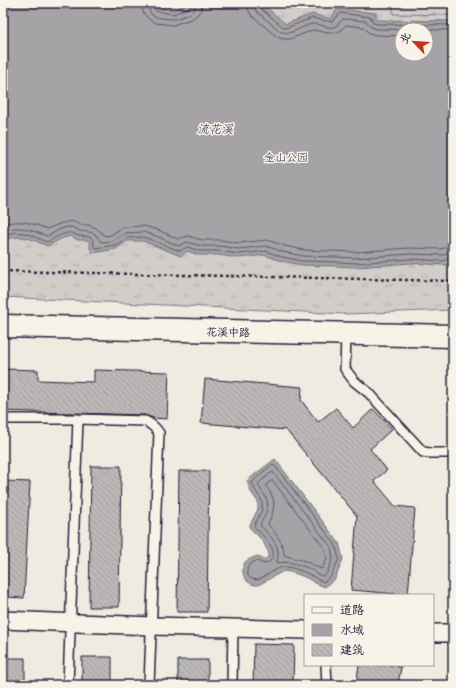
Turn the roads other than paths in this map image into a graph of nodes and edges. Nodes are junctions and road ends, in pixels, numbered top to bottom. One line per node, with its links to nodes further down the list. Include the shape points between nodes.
1 (3, 326): 2 (street, 花溪中路)
2 (346, 334): 3 (street, 花溪中路); 6 (lane, via 345,369 354,381 369,393 423,452)
3 (453, 336)
4 (3, 419): 5 (lane)
5 (78, 419): 8 (lane); 9 (lane, via 145,421 156,428 159,434)
6 (453, 453)
7 (3, 620): 8 (street)
8 (70, 623): 9 (street); 15 (lane)
9 (152, 626): 10 (street); 16 (lane)
10 (233, 628): 11 (street); 17 (lane)
11 (304, 630)
12 (434, 633): 13 (street)
13 (453, 633)
14 (326, 666): 18 (lane)
15 (68, 685)
16 (150, 685)
17 (232, 685)
18 (327, 685)

